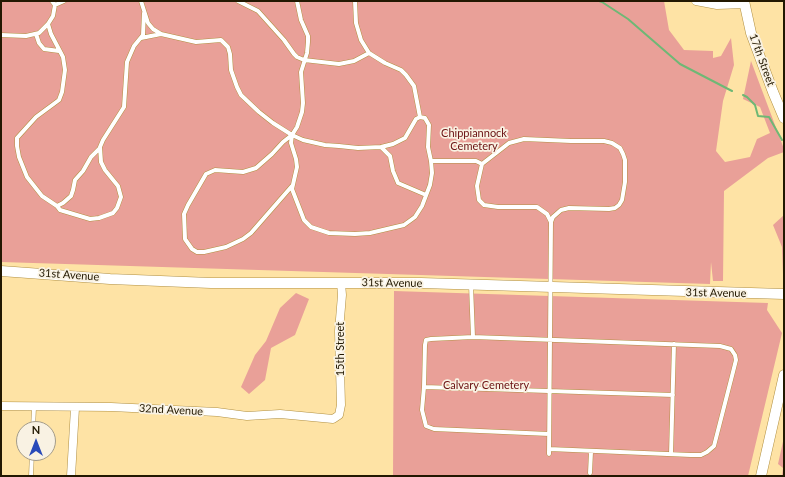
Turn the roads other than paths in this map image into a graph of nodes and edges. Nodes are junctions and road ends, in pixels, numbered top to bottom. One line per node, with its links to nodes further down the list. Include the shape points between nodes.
1 (64, 1): 7 (lane)
2 (141, 1): 9 (lane)
3 (238, 1): 17 (lane, via 258,11 294,54)
4 (296, 1): 17 (lane, via 308,36)
5 (355, 1): 16 (lane, via 358,34)
6 (696, 1): 8 (street, via 717,5)
7 (54, 3): 10 (lane, via 53,16)
8 (745, 3): 19 (street, 17th Street, via 751,33)
9 (144, 13): 12 (lane, via 148,23); 14 (lane)
10 (48, 24): 11 (lane); 15 (lane)
11 (36, 34): 13 (lane); 15 (lane, via 44,50)
12 (161, 34): 14 (lane); 20 (lane, via 196,42 221,40 226,44 230,54 231,70 241,95 259,112)
13 (1, 35)
14 (141, 38): 21 (lane, via 134,46 127,62 124,107)
15 (59, 51): 27 (lane, via 63,57 65,70 59,100 36,117 17,138 27,177 42,196)
16 (369, 53): 17 (lane, via 354,61 339,64); 18 (lane, via 406,75 414,86)
17 (304, 60): 20 (lane, via 301,72 302,112 298,127)
18 (420, 117): 22 (lane, via 404,138); 23 (lane, via 428,121 428,147)
19 (784, 118)
20 (292, 135): 22 (lane, via 325,145); 25 (lane, via 291,143 297,167); 25 (lane, via 256,168 243,172 215,170 206,174 184,214 185,239 192,249 204,252 226,247 243,239)
21 (100, 147): 27 (lane, via 75,180 71,196); 27 (lane, via 101,162 120,192 117,208 113,213 90,219 60,210)
22 (381, 147): 26 (lane, via 390,156 398,182)
23 (432, 162): 24 (lane); 26 (lane, via 432,180)
24 (482, 164): 28 (lane, via 477,190 484,205 537,207 547,214); 28 (lane, via 509,143 524,139 604,141 612,142 620,148 625,160 622,200 619,205 609,209 569,208 553,216)
25 (292, 186): 26 (lane, via 299,210 307,224 317,230 339,234 370,233 404,225 418,212)
26 (426, 195)
27 (57, 206)
28 (551, 222): 32 (lane)
29 (1, 271): 30 (street, 31st Avenue, via 110,279 254,284)
30 (341, 283): 31 (street, 31st Avenue); 44 (street, 15th Street)
31 (471, 285): 32 (street, 31st Avenue); 34 (lane)
32 (550, 287): 33 (street, 31st Avenue); 35 (lane)
33 (784, 294)
34 (473, 337): 35 (lane); 38 (lane, via 426,340)
35 (551, 340): 36 (lane); 39 (lane)
36 (674, 344): 40 (lane); 48 (lane, via 720,346 731,349 736,360 714,446 701,455)
37 (784, 375): 53 (street)
38 (424, 387): 39 (lane); 46 (lane, via 423,416 429,428)
39 (549, 391): 40 (lane); 46 (lane)
40 (673, 395): 48 (lane)
41 (1, 406): 42 (street, 32nd Avenue)
42 (34, 407): 43 (street, 32nd Avenue); 45 (lane)
43 (75, 408): 44 (street, 32nd Avenue, via 111,407 247,416 271,414 324,419 333,419); 52 (street)
44 (339, 415)
45 (33, 421)
46 (549, 434): 47 (lane, via 549,452)
47 (591, 452): 48 (lane); 50 (lane)
48 (671, 454)
49 (32, 461): 51 (lane)
50 (590, 474)
51 (31, 476)
52 (71, 476)
53 (761, 476)

